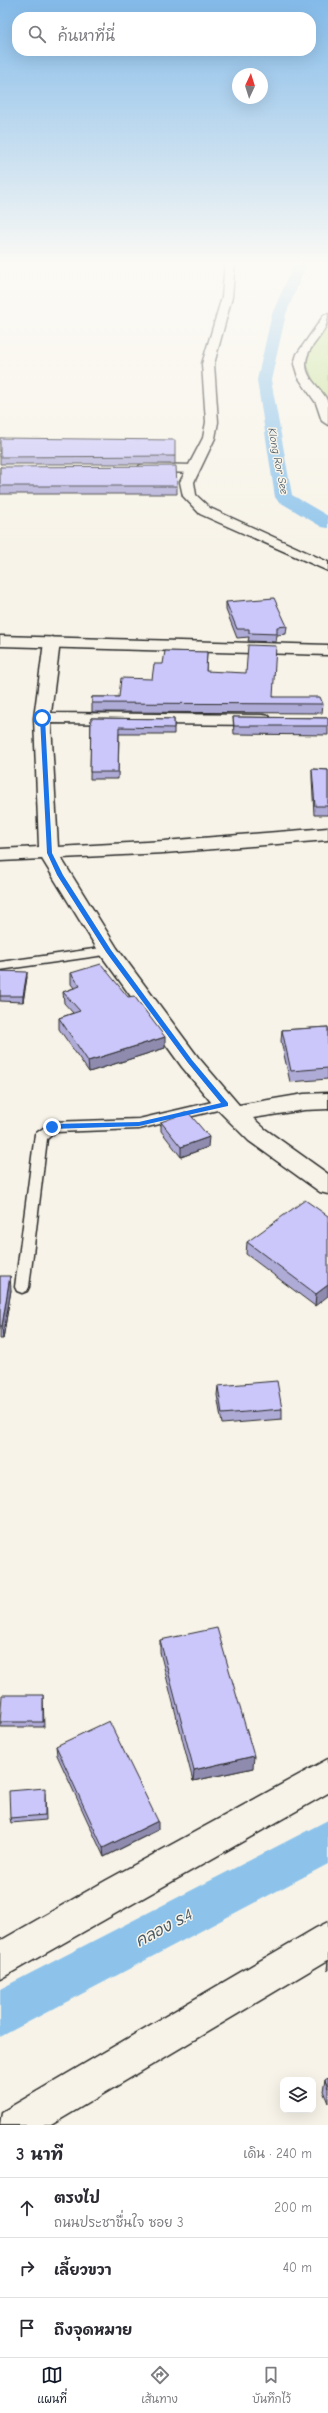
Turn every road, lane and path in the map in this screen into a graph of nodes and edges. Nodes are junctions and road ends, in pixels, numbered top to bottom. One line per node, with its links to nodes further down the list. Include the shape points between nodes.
1 (209, 360): 5 (street, via 212,422 209,438)
2 (301, 360): 3 (street, via 304,377 322,403)
3 (328, 421)
4 (128, 468): 5 (street)
5 (192, 469): 6 (street, via 187,482 188,492 196,504 206,511)
6 (328, 567)
7 (0, 641): 8 (street)
8 (52, 642): 9 (street); 10 (street)
9 (328, 650)
10 (42, 718): 11 (street); 13 (street)
11 (280, 720)
12 (328, 834): 13 (street)
13 (49, 853): 14 (street); 15 (street)
14 (0, 855)
15 (108, 951): 16 (lane); 18 (street, via 190,1062)
16 (0, 966)
17 (328, 1101): 18 (street)
18 (230, 1109): 19 (street, via 281,1154); 20 (lane, via 139,1124 52,1127 40,1137)
19 (328, 1186)
20 (22, 1287)
21 (328, 1775): 23 (street)
22 (328, 1940): 24 (street)
23 (0, 1961)
24 (15, 2125)

